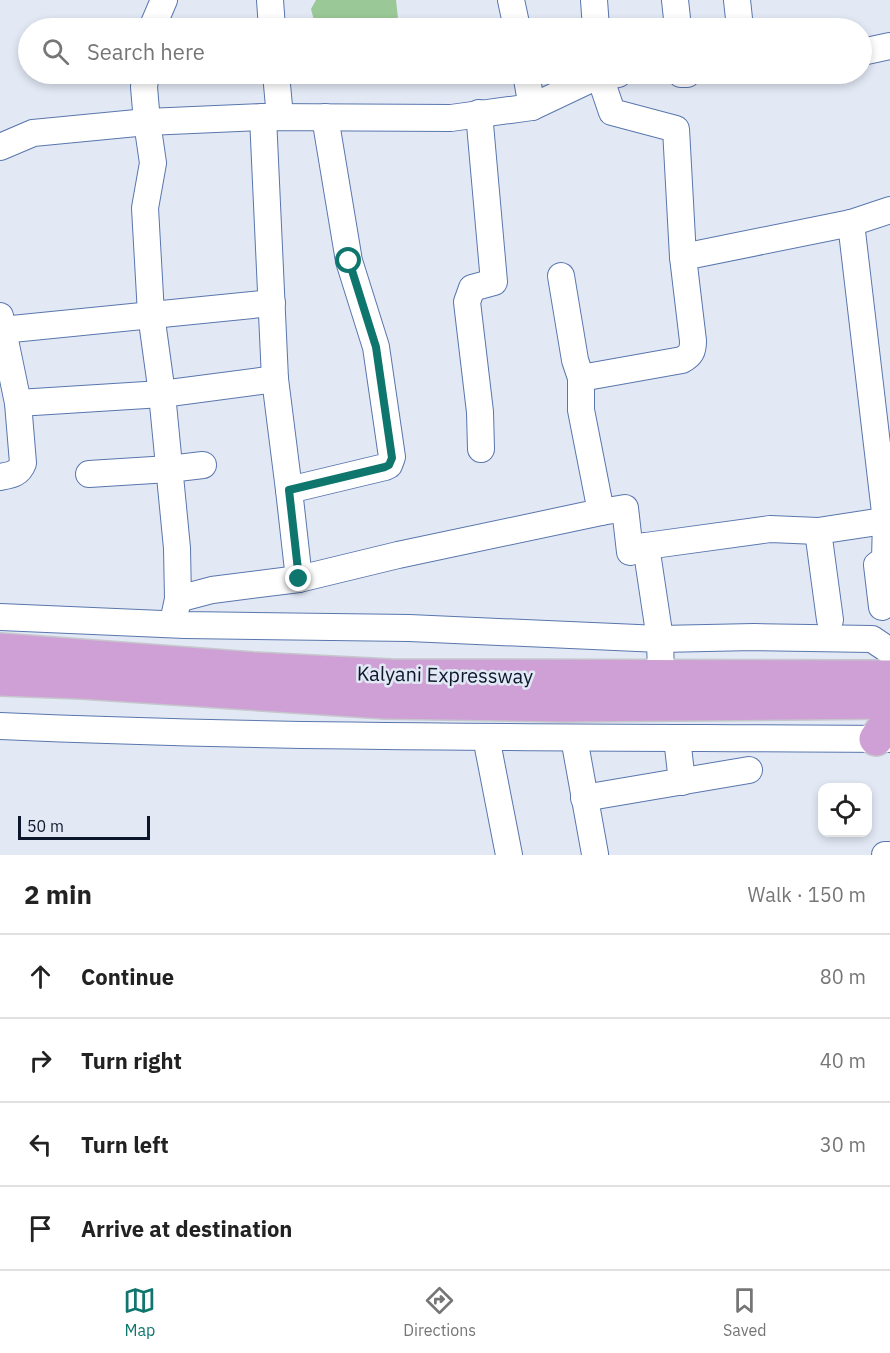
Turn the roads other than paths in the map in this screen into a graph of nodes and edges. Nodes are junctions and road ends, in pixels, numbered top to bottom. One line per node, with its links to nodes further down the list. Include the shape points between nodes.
1 (164, 0): 7 (street)
2 (270, 0): 8 (street)
3 (512, 0): 9 (street)
4 (594, 0): 10 (street)
5 (675, 0): 11 (street)
6 (737, 0): 12 (street)
7 (156, 18)
8 (271, 18)
9 (515, 18)
10 (595, 18)
11 (677, 18)
12 (739, 18)
13 (890, 46): 14 (street)
14 (872, 50)
15 (144, 84): 24 (street)
16 (275, 84): 22 (street)
17 (528, 84): 20 (street)
18 (581, 84): 20 (street)
19 (607, 84): 28 (street, via 612,112 676,129)
20 (532, 107): 21 (street)
21 (479, 113): 23 (street, via 451,118); 37 (street, via 494,282 472,288 467,302)
22 (272, 117): 23 (street); 24 (street); 30 (street)
23 (325, 117): 42 (street, via 349,261 376,347 392,458 385,467)
24 (147, 122): 25 (street, via 33,133); 31 (street, via 153,164 145,208)
25 (0, 147)
26 (890, 210): 27 (street)
27 (851, 223): 28 (street); 44 (street)
28 (683, 257): 33 (street, via 693,341 689,356)
29 (561, 276): 33 (street)
30 (272, 303): 31 (street); 34 (street)
31 (151, 314): 32 (street); 35 (street)
32 (1, 323): 36 (street)
33 (581, 378): 43 (street, via 581,410)
34 (275, 379): 35 (street); 42 (street)
35 (162, 394): 36 (street); 39 (street)
36 (18, 403): 41 (street, via 23,463 13,475)
37 (481, 449)
38 (203, 465): 39 (street)
39 (169, 469): 40 (street); 48 (street)
40 (89, 474)
41 (0, 477)
42 (289, 490): 47 (street)
43 (601, 513): 46 (street, via 625,508 630,552); 47 (street)
44 (888, 520): 45 (street); 49 (street, via 885,559 877,566)
45 (818, 531): 46 (street, via 770,529); 51 (street)
46 (646, 546): 53 (street)
47 (299, 579): 48 (street, via 213,590)
48 (178, 599): 52 (street)
49 (882, 607)
50 (0, 617): 52 (street)
51 (830, 620)
52 (174, 624): 53 (street, via 409,628)
53 (660, 639): 55 (street, via 872,639); 56 (street)
54 (0, 650): 56 (highway, Kalyani Expressway, via 391,676)
55 (890, 651)
56 (661, 677): 57 (highway, Kalyani Expressway)
57 (890, 677)
58 (0, 679): 59 (highway, Kalyani Expressway, via 407,703)
59 (890, 702)
60 (0, 726): 62 (street, via 128,732)
61 (885, 732): 64 (street)
62 (486, 737): 63 (street); 69 (street)
63 (574, 738): 64 (street); 67 (street)
64 (676, 738): 66 (street)
65 (748, 770): 66 (street)
66 (682, 782): 67 (street)
67 (584, 798): 68 (street)
68 (595, 854)
69 (509, 855)
70 (885, 855): 71 (street)
71 (890, 855)

